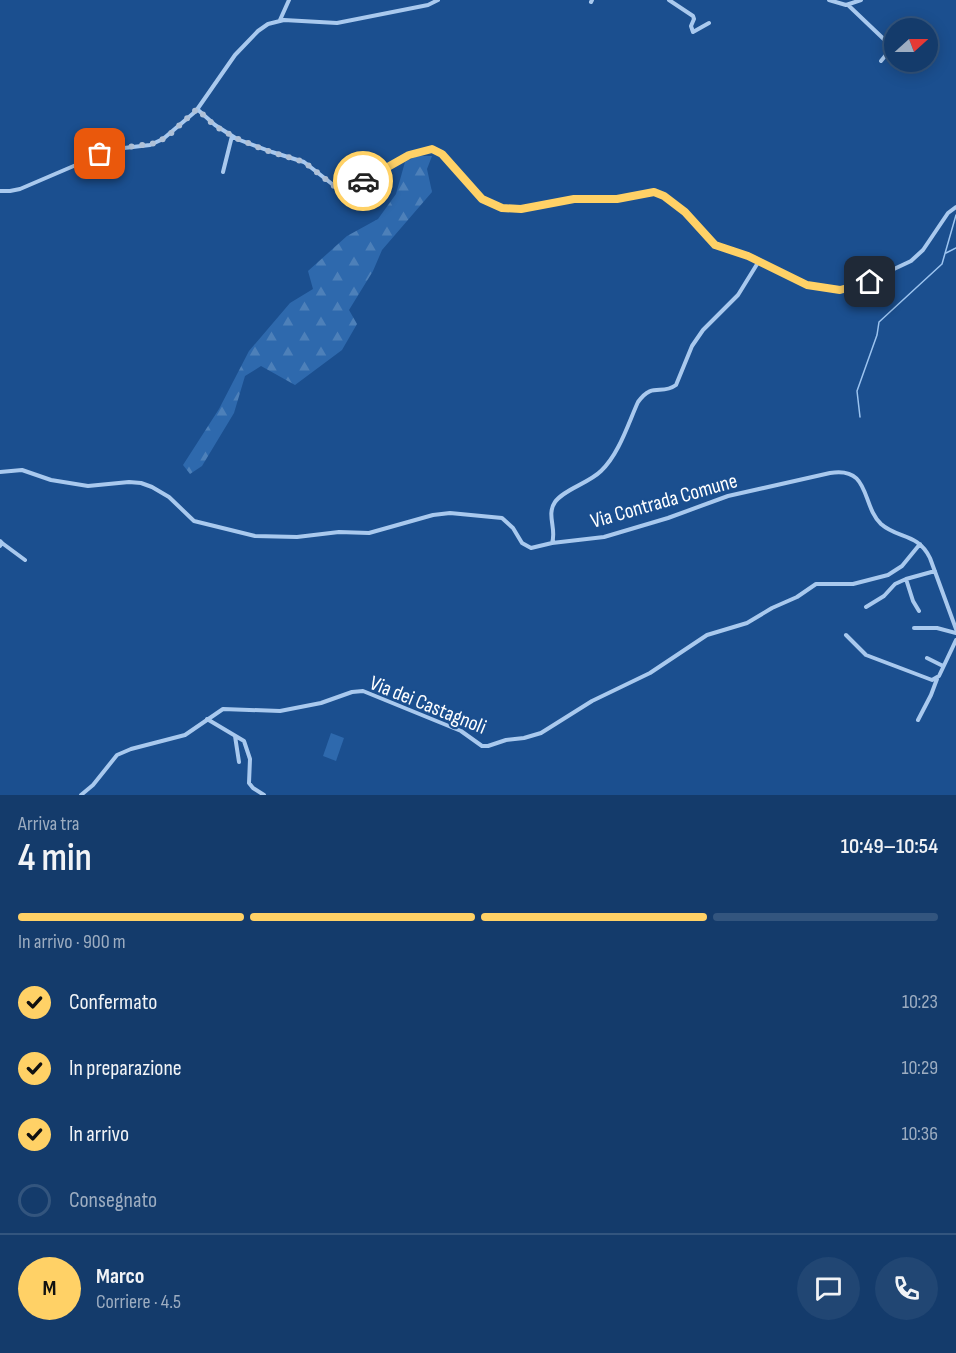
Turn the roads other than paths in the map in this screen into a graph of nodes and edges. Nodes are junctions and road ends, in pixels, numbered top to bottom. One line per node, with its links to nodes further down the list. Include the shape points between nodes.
1 (289, 0): 7 (street)
2 (438, 0): 7 (street, via 338,23)
3 (669, 0): 8 (street, via 693,16 693,32)
4 (829, 0): 6 (street)
5 (861, 0): 6 (street)
6 (848, 5): 9 (street, via 890,44)
7 (279, 21): 10 (street, via 262,27 237,52)
8 (710, 23)
9 (881, 61)
10 (197, 109): 11 (street); 13 (street, via 156,143 106,152 20,189)
11 (232, 136): 12 (street); 15 (street, via 304,162 341,191 409,155 432,149 442,154 482,199 502,208 521,209 574,199 617,199 654,192 685,212 715,245)
12 (223, 172)
13 (0, 191)
14 (956, 207): 15 (street, via 920,254 856,287 812,287)
15 (759, 261): 18 (street, via 738,295 692,346 678,383 645,394 606,465 555,502 551,512)
16 (0, 472): 18 (street, Via Contrada Comune, via 22,470 86,486 141,483 169,497 194,521 255,536 372,533 447,513 503,519 529,548)
17 (1, 543): 20 (street)
18 (552, 543): 19 (street, Via Contrada Comune, via 604,537 728,496 842,472 861,483 881,524)
19 (920, 544): 21 (street); 32 (street, Via dei Castagnoli, via 890,574 856,584 816,584 747,623 710,634 643,677 526,738 483,746 461,731 361,691 280,711 224,708)
20 (25, 560)
21 (934, 571): 22 (street); 26 (street)
22 (906, 579): 23 (street); 24 (street)
23 (866, 607)
24 (919, 611)
25 (914, 628): 26 (street)
26 (956, 631)
27 (846, 634): 31 (street, via 866,655)
28 (956, 640): 30 (street)
29 (927, 658): 30 (street)
30 (943, 666): 31 (street)
31 (937, 679): 33 (street)
32 (207, 719): 34 (street); 36 (street, Via dei Castagnoli, via 184,736 117,755)
33 (918, 720)
34 (235, 735): 35 (street); 37 (street, via 244,741 250,756 249,783)
35 (239, 762)
36 (81, 795)
37 (264, 795)

